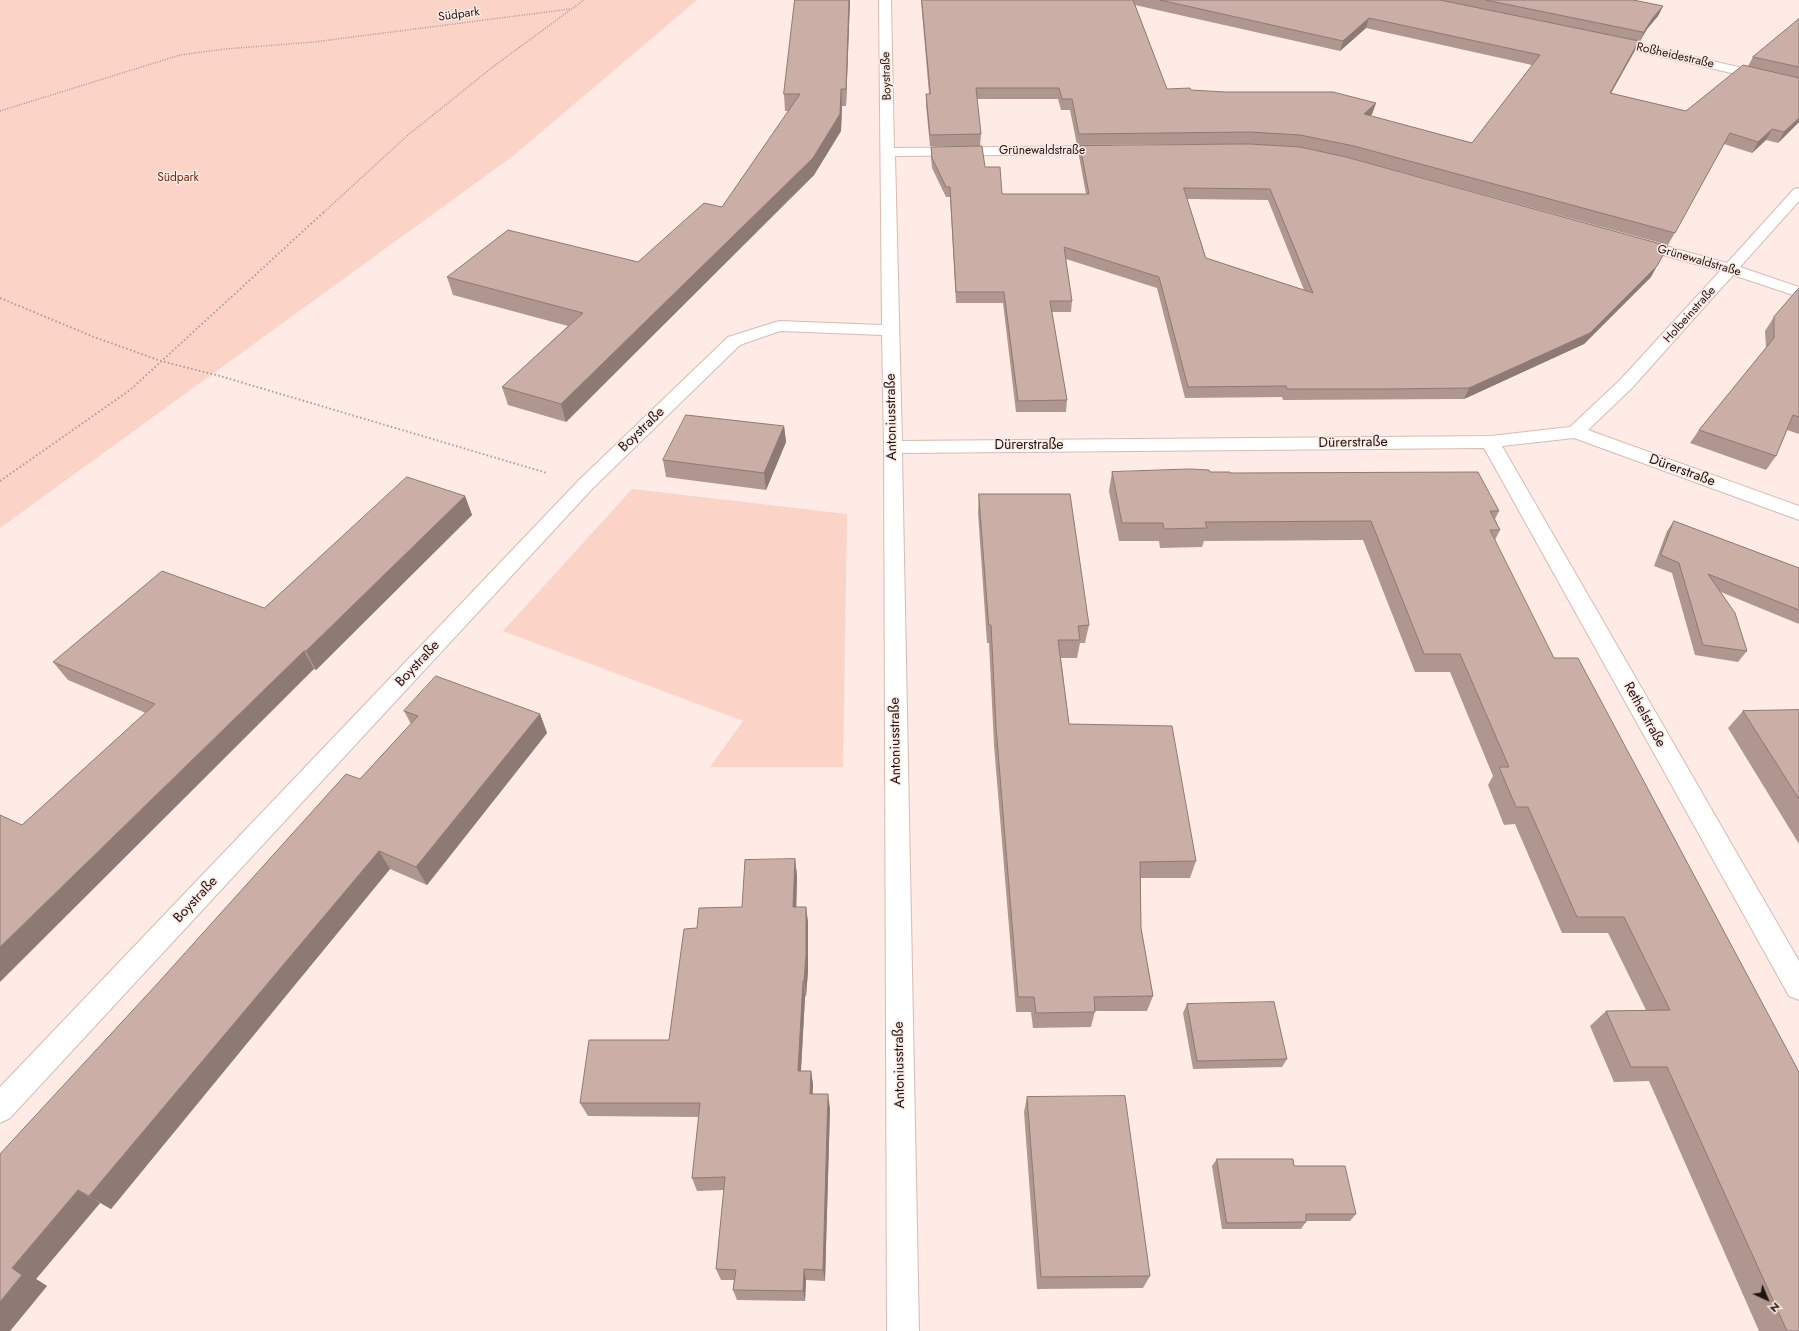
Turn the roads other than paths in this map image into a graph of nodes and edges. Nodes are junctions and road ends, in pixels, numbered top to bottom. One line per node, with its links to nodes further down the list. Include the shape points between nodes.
1 (884, 0): 5 (street, Boystraße)
2 (1593, 38): 3 (street, Roßheidestraße)
3 (1799, 85)
4 (1125, 150): 5 (street, Grünewaldstraße)
5 (889, 152): 10 (street, Antoniusstraße)
6 (1799, 192): 8 (street, Holbeinstraße)
7 (1625, 240): 8 (street, Grünewaldstraße)
8 (1731, 269): 9 (street, Grünewaldstraße); 11 (street, Holbeinstraße, via 1626,384)
9 (1799, 292)
10 (889, 330): 13 (street, Antoniusstraße); 16 (street, Boystraße, via 779,326 734,341 586,484)
11 (1575, 432): 12 (street, Dürerstraße); 14 (street, Dürerstraße)
12 (1490, 442): 13 (street, Dürerstraße); 15 (street, Rethelstraße)
13 (893, 448): 17 (street, Antoniusstraße)
14 (1799, 513)
15 (1799, 987)
16 (0, 1108)
17 (903, 1331)

